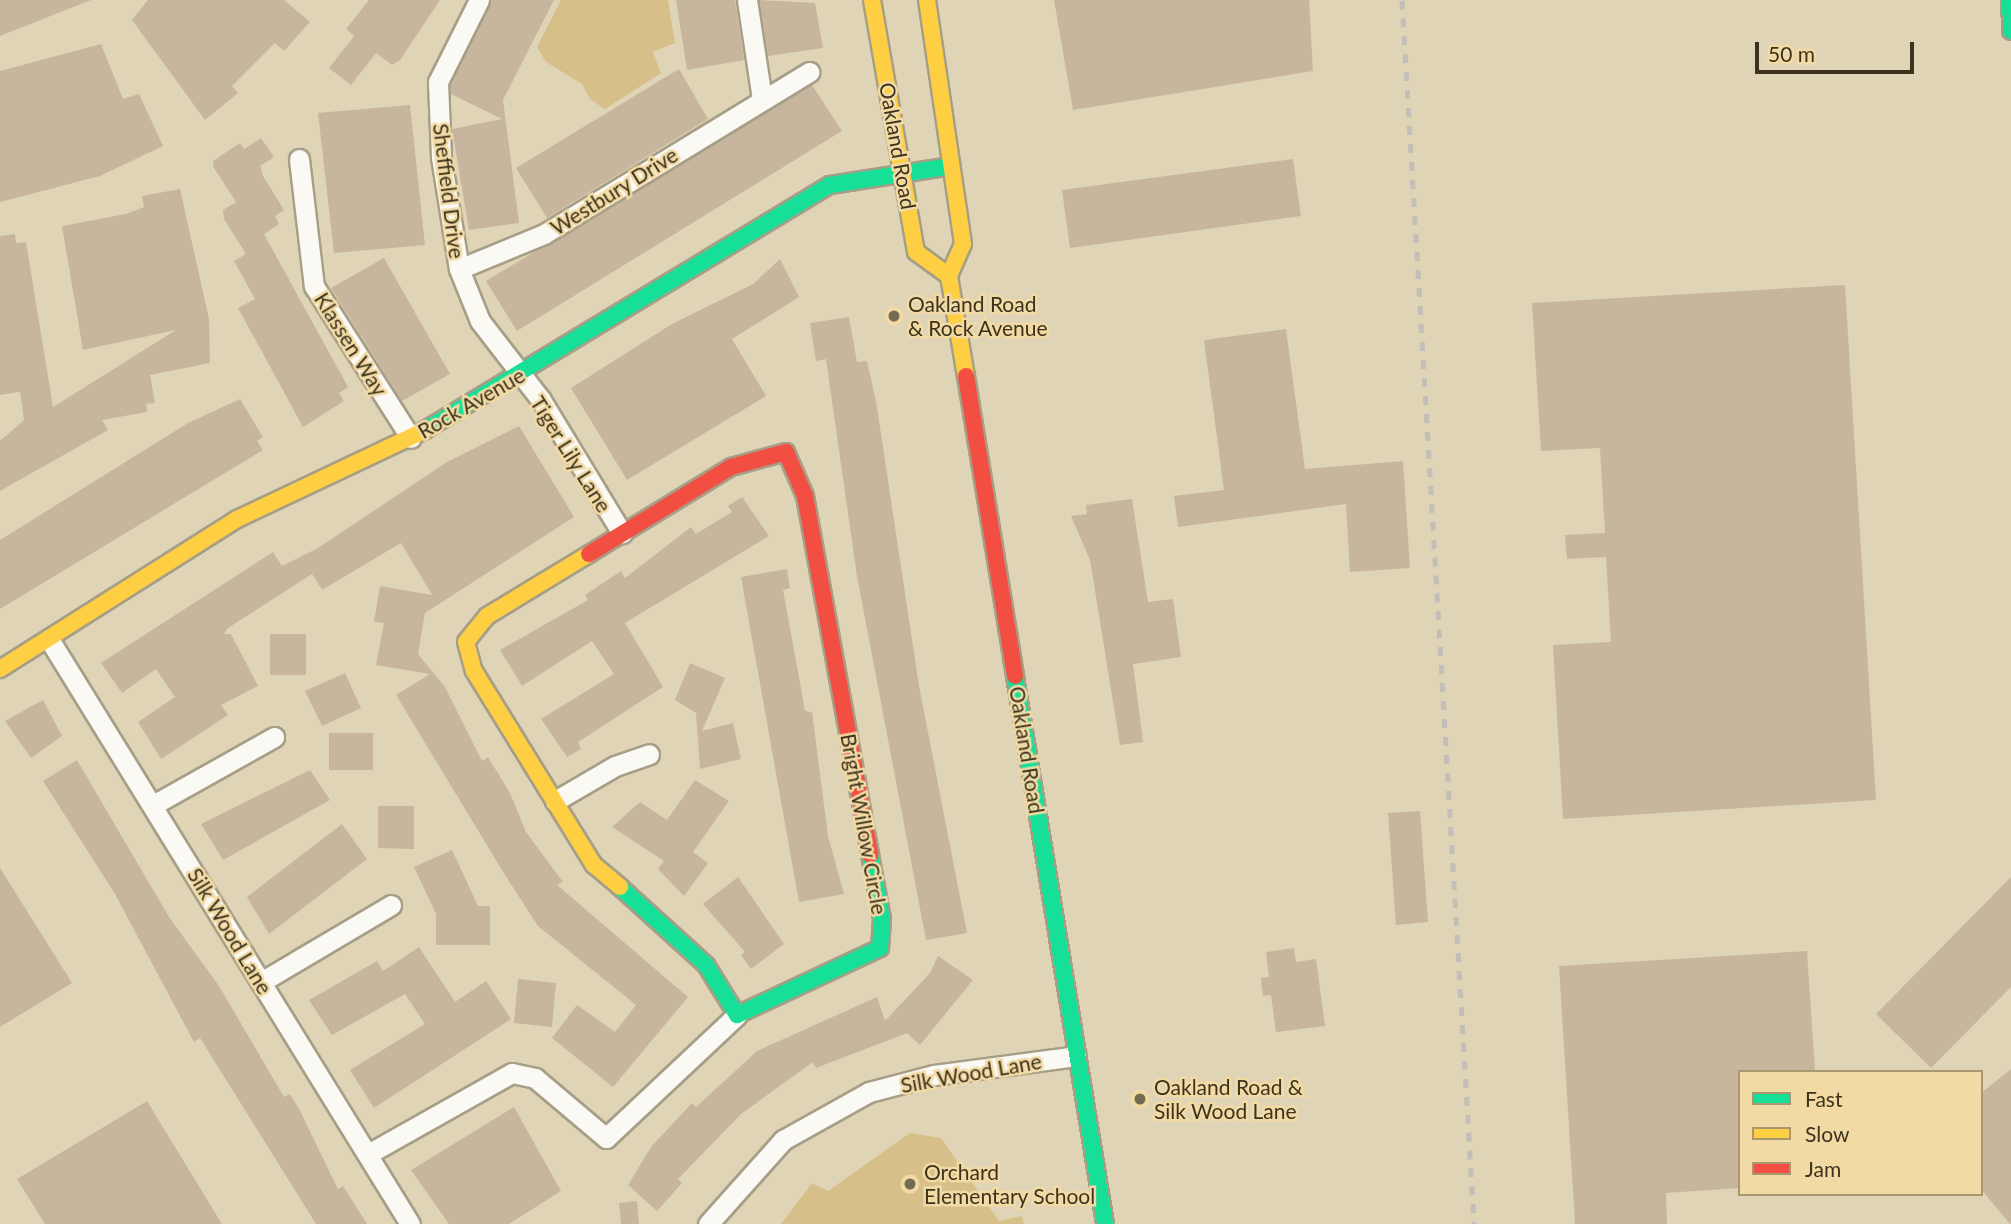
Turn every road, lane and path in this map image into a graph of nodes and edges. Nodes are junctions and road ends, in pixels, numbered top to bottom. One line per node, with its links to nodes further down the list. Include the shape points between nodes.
1 (479, 0): 12 (street, Sheffield Drive, via 438,82 441,158)
2 (747, 0): 8 (street)
3 (872, 0): 11 (street, Oakland Road)
4 (927, 0): 10 (street)
5 (2010, 0): 6 (street)
6 (2011, 31)
7 (809, 72): 8 (street, Westbury Drive)
8 (762, 99): 12 (street, Westbury Drive, via 544,234)
9 (299, 159): 15 (street, Klassen Way, via 314,286)
10 (952, 166): 11 (street, Rock Avenue); 13 (street, via 963,244)
11 (904, 174): 13 (street, Oakland Road, via 916,252); 14 (street, Rock Avenue, via 830,186)
12 (459, 269): 14 (street, Sheffield Drive, via 480,321)
13 (949, 276): 26 (street, Oakland Road)
14 (518, 376): 15 (street, Rock Avenue); 16 (street, Tiger Lily Lane, via 541,400)
15 (411, 439): 17 (street, Rock Avenue, via 237,519)
16 (622, 533): 21 (street, Bright Willow Circle, via 487,616 466,642 474,671); 25 (street, Bright Willow Circle, via 731,467 786,452 805,496 882,919 880,948)
17 (49, 639): 18 (street, Rock Avenue); 22 (street, Silk Wood Lane)
18 (0, 668)
19 (274, 737): 22 (street)
20 (649, 754): 21 (street)
21 (555, 801): 25 (street, Bright Willow Circle, via 594,865 675,931 706,965)
22 (153, 805): 24 (street, Silk Wood Lane)
23 (391, 905): 24 (street)
24 (261, 982): 27 (street, Silk Wood Lane)
25 (737, 1016): 27 (street, via 606,1138 535,1078 512,1073)
26 (1076, 1056): 29 (street, Silk Wood Lane, via 934,1075 869,1092 783,1140); 30 (street, Oakland Road)
27 (368, 1154): 28 (street, Silk Wood Lane)
28 (410, 1224)
29 (708, 1224)
30 (1105, 1224)

